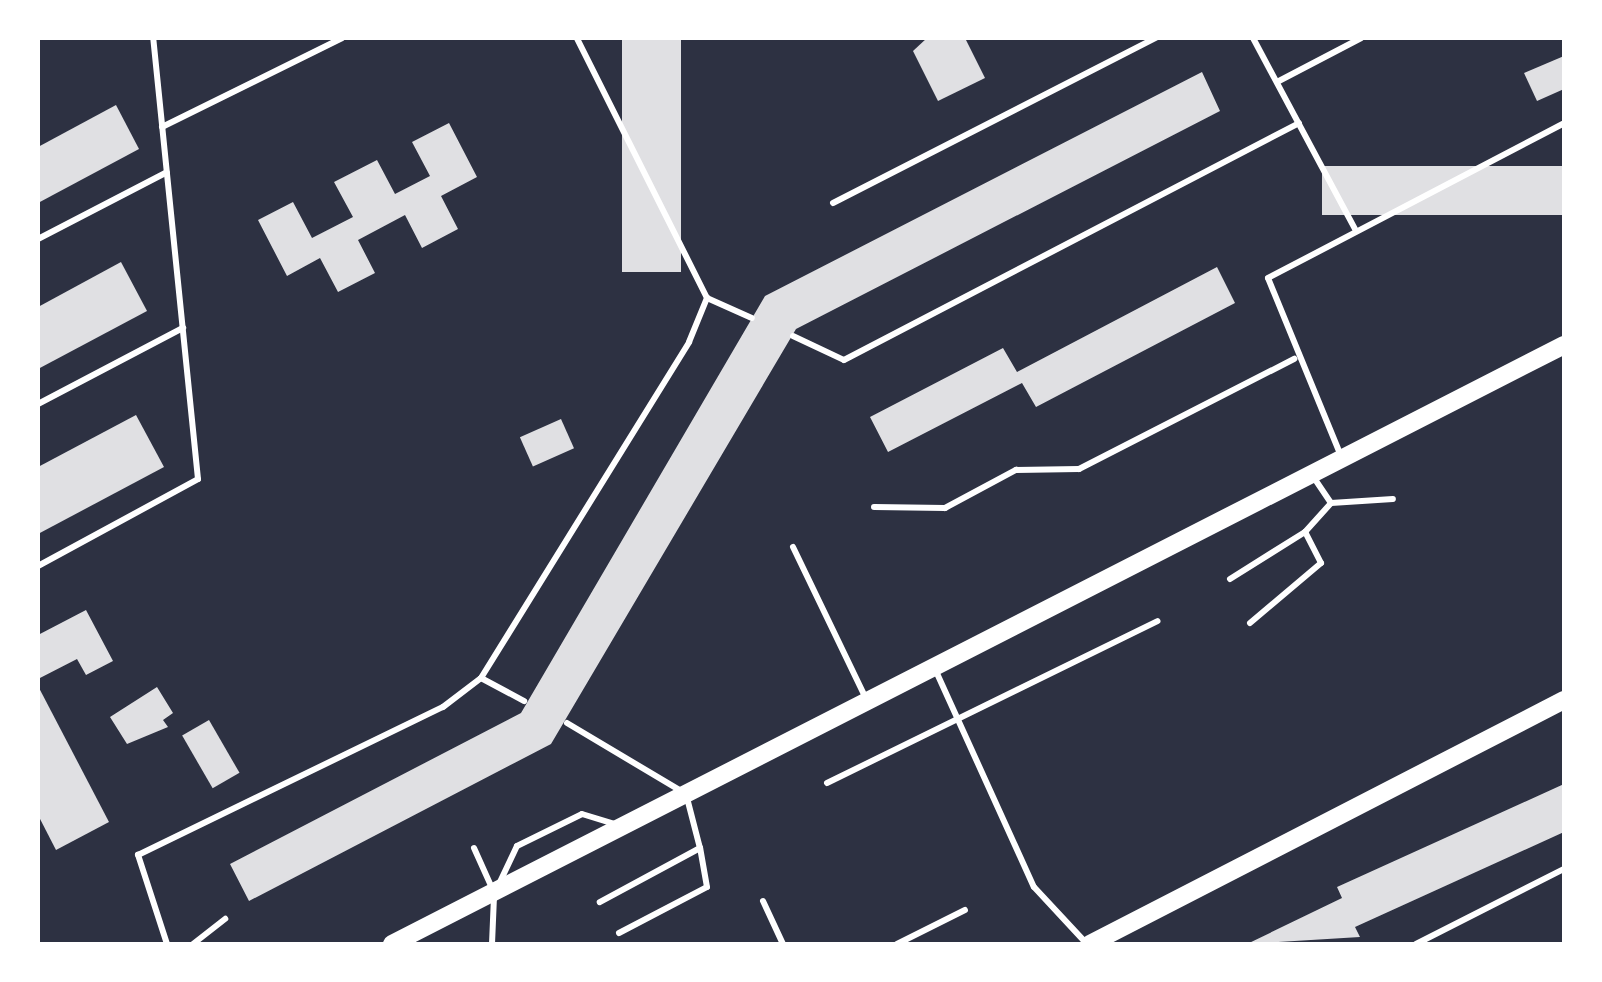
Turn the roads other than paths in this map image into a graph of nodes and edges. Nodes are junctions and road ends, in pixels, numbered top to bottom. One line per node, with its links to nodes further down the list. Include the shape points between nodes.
1 (153, 38): 10 (lane)
2 (342, 38): 10 (lane)
3 (576, 38): 15 (lane)
4 (1156, 38): 12 (lane)
5 (1254, 38): 7 (lane)
6 (1361, 38): 7 (lane)
7 (1277, 82): 8 (lane)
8 (1299, 123): 13 (lane); 18 (lane, via 844,360)
9 (1564, 123): 13 (lane)
10 (162, 127): 11 (lane)
11 (167, 172): 14 (lane); 17 (lane)
12 (833, 203)
13 (1355, 229): 20 (lane, via 1268,278)
14 (38, 239)
15 (707, 298): 16 (lane); 34 (lane)
16 (752, 318)
17 (183, 328): 21 (lane); 29 (lane, via 198,478)
18 (792, 336)
19 (1564, 345): 22 (main road)
20 (1294, 359): 22 (lane); 26 (lane, via 1079,470 1016,470 945,508)
21 (38, 404)
22 (1341, 457): 23 (main road)
23 (1312, 474): 25 (lane); 33 (main road)
24 (1393, 499): 25 (lane)
25 (1331, 503): 27 (lane)
26 (874, 507)
27 (1305, 532): 30 (lane); 32 (lane, via 1321,564)
28 (793, 547): 37 (lane)
29 (38, 566)
30 (1230, 579)
31 (1157, 621): 38 (lane)
32 (1250, 623)
33 (935, 668): 37 (main road); 38 (lane)
34 (481, 678): 36 (lane); 52 (lane, via 443,708 138,855)
35 (1564, 700): 58 (main road)
36 (524, 701)
37 (868, 705): 41 (main road)
38 (953, 714): 40 (lane); 58 (lane, via 1034,887)
39 (567, 724): 41 (lane)
40 (827, 783)
41 (686, 794): 42 (main road); 44 (lane)
42 (620, 825): 46 (main road); 46 (lane, via 582,814 517,846)
43 (474, 848): 46 (lane)
44 (700, 848): 48 (lane); 51 (lane, via 707,887)
45 (1564, 869): 59 (lane)
46 (494, 894): 54 (main road); 55 (lane)
47 (763, 900): 56 (lane)
48 (600, 902)
49 (965, 910): 57 (lane)
50 (225, 919): 53 (lane)
51 (620, 934)
52 (167, 944)
53 (193, 944)
54 (392, 944)
55 (492, 944)
56 (784, 944)
57 (897, 944)
58 (1089, 944)
59 (1416, 944)

